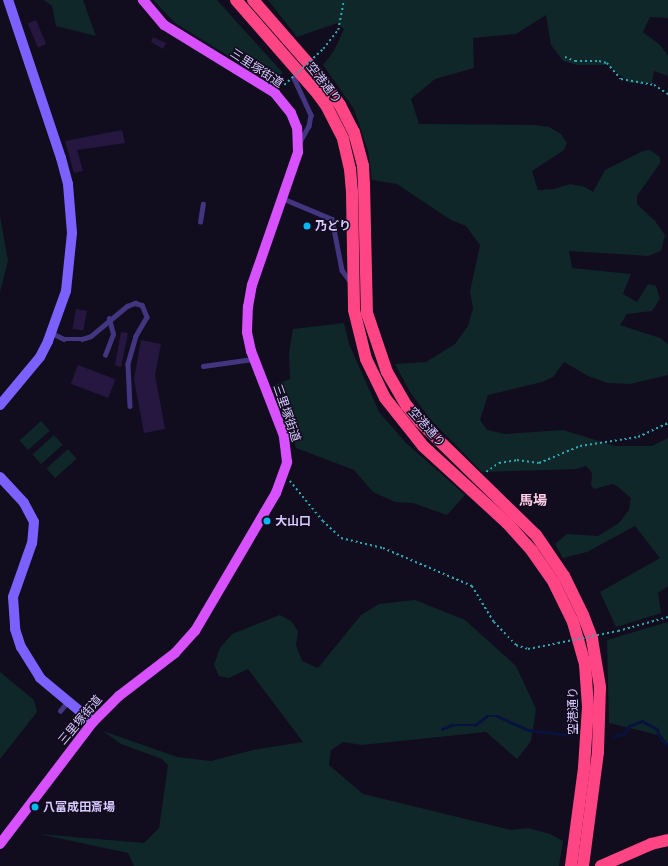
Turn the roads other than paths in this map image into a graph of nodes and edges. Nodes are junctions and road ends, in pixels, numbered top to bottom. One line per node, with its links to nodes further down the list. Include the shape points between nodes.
1 (8, 0): 12 (street, via 68,184 72,255 66,291)
2 (143, 0): 6 (main road, 三里塚街道, via 148,9 169,28 274,93 294,120)
3 (236, 0): 5 (highway, 空港通り)
4 (253, 0): 25 (highway, 空港通り, via 321,78 340,105 354,132 364,178 367,313 387,372 407,406 420,421 519,517 546,548 575,596 592,639 600,687 600,726)
5 (300, 73): 6 (lane, via 294,78 311,115 309,126); 10 (highway, 空港通り, via 327,107 348,156 352,192)
6 (299, 144): 7 (main road, 三里塚街道)
7 (282, 198): 10 (lane, via 332,219 342,270); 14 (main road, 三里塚街道, via 252,285 248,306 247,332)
8 (203, 204): 9 (lane)
9 (200, 222)
10 (352, 284): 24 (highway, 空港通り, via 360,341 385,398 423,446 507,523 532,551 554,583 573,622 585,664 588,707 587,738)
11 (109, 319): 12 (lane, via 91,336 82,340 64,339); 13 (lane, via 113,334); 17 (lane, via 126,306 135,303 146,310 147,317 136,336 128,364)
12 (52, 333): 16 (street, via 40,357)
13 (104, 356)
14 (253, 359): 15 (lane); 21 (main road, 三里塚街道, via 284,436 287,462 284,475 238,560 195,631 175,653 118,696)
15 (203, 366)
16 (0, 405)
17 (130, 406)
18 (0, 477): 19 (street, via 24,503 34,522 32,543 14,597 15,629 32,669)
19 (68, 701): 20 (lane); 21 (street)
20 (60, 711)
21 (93, 722): 23 (main road, 三里塚街道)
22 (668, 840): 26 (highway, via 651,844)
23 (0, 844)
24 (571, 866)
25 (583, 866)
26 (601, 866)

